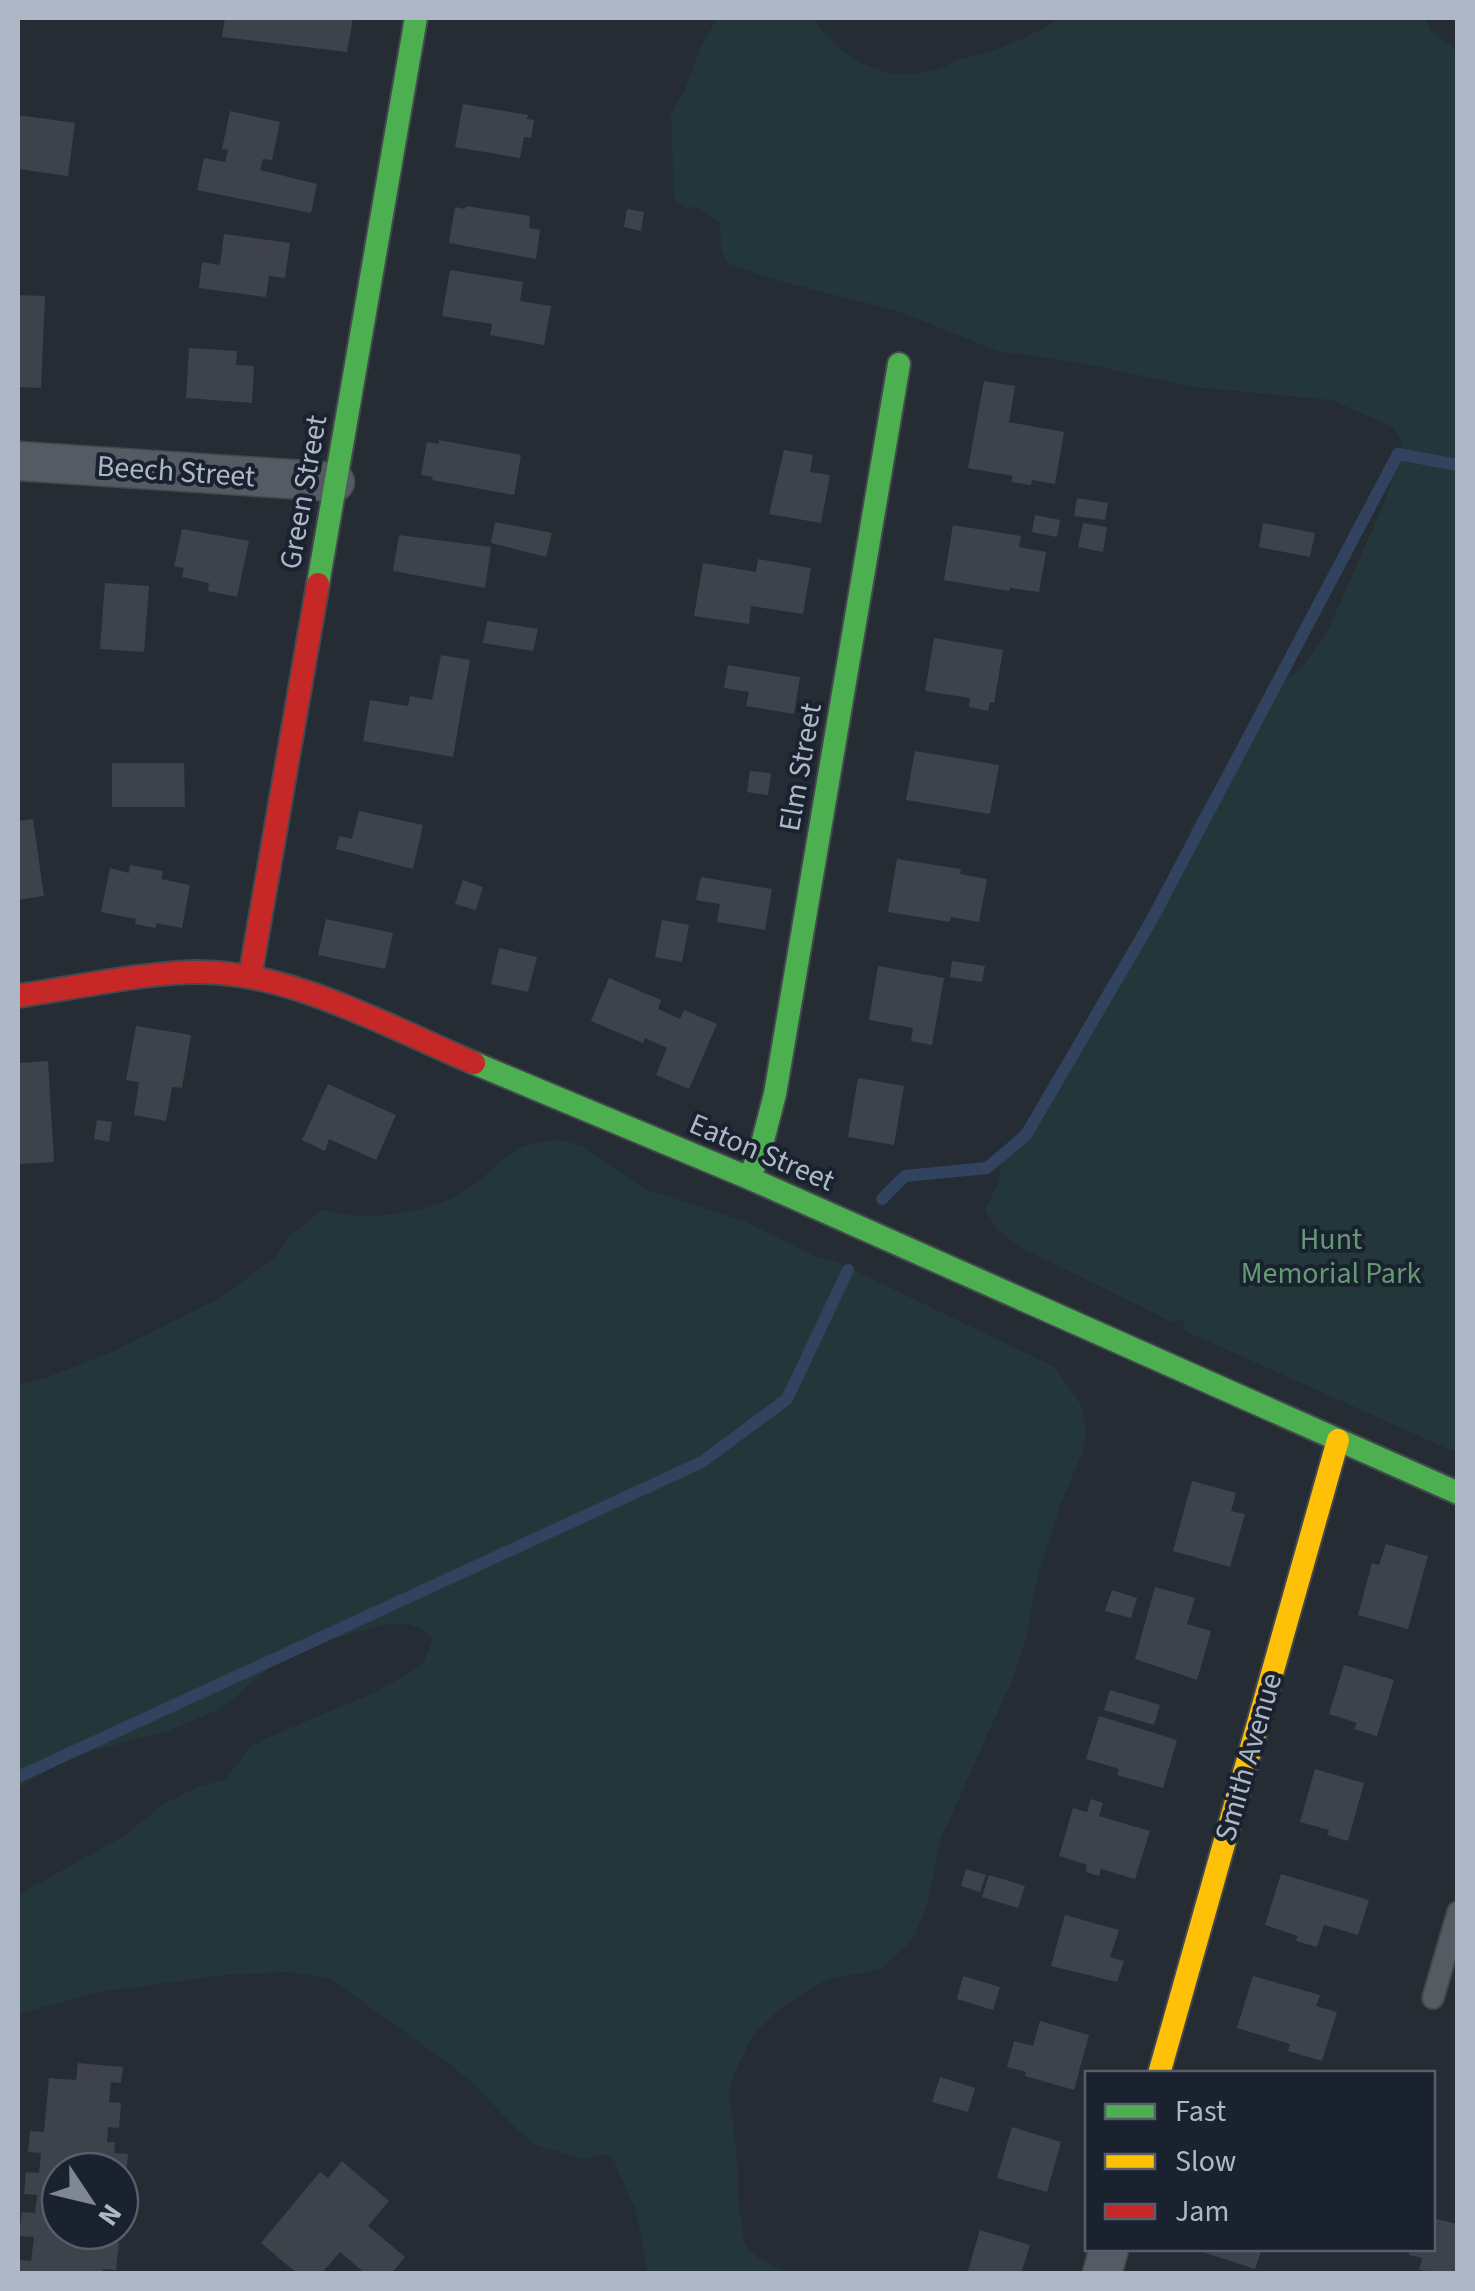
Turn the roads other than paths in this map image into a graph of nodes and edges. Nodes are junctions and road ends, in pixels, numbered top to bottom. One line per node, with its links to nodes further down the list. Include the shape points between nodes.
1 (416, 18): 4 (street, Green Street)
2 (899, 364): 7 (street, Elm Street, via 775,1094)
3 (18, 461): 4 (street, Beech Street)
4 (335, 482): 5 (street, Green Street)
5 (250, 977): 6 (street, Eaton Street, via 193,972); 7 (street, Eaton Street, via 313,995)
6 (18, 996)
7 (748, 1178): 8 (street, Eaton Street)
8 (1338, 1440): 9 (street, Eaton Street); 12 (street, Smith Avenue)
9 (1458, 1493)
10 (1458, 1912): 11 (lane)
11 (1434, 1998)
12 (1159, 2071)

